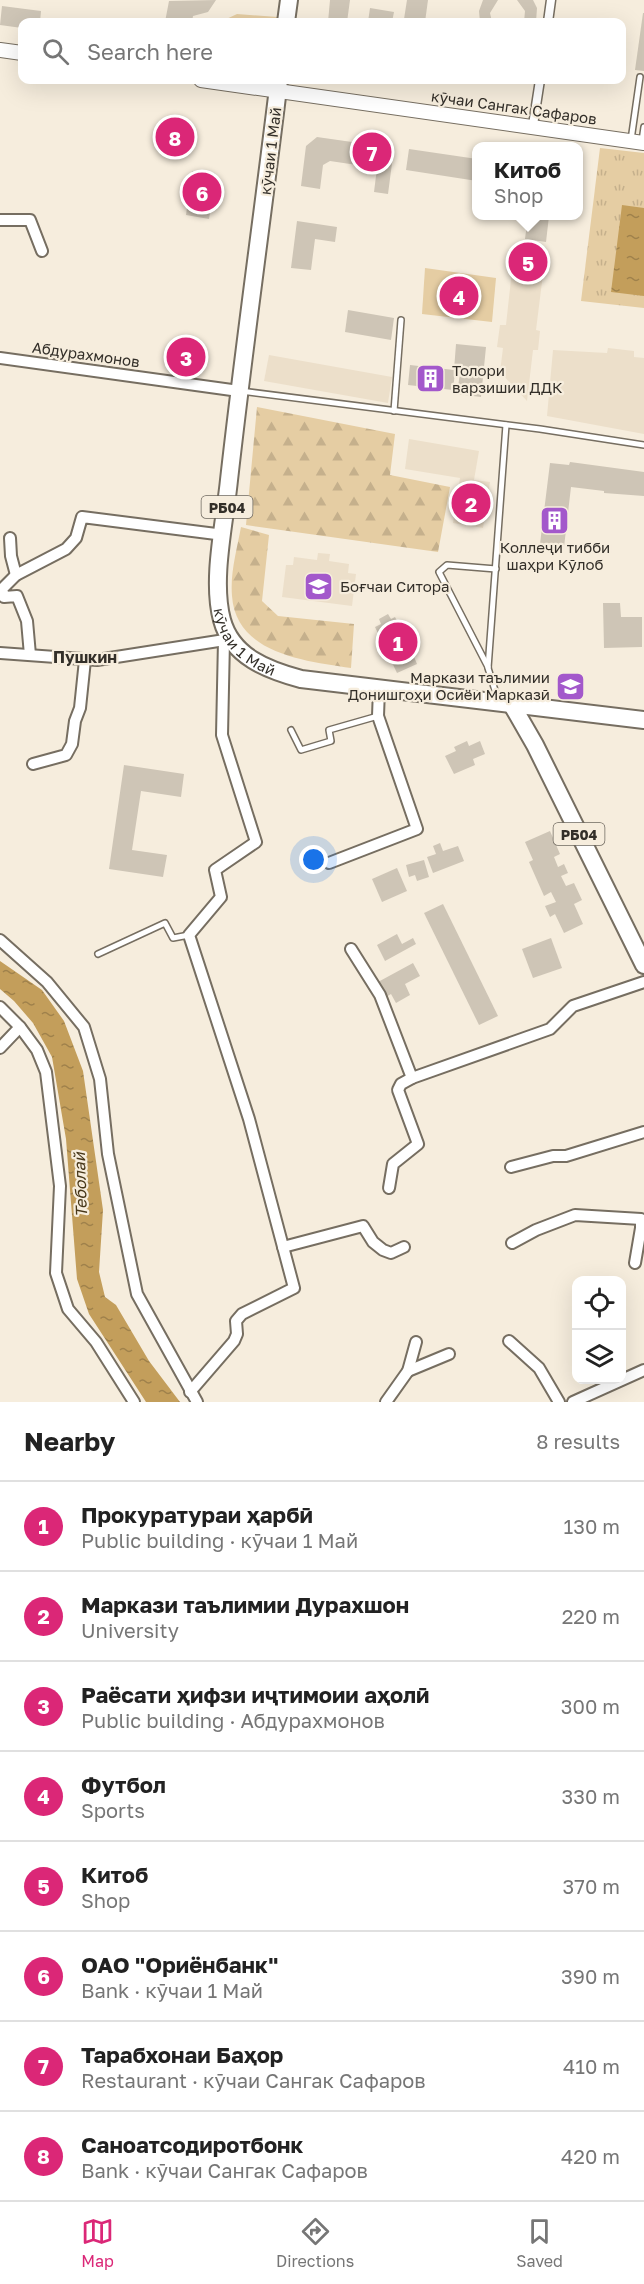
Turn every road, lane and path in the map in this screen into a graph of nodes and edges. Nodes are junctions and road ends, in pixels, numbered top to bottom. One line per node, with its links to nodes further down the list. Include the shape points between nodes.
1 (288, 0): 3 (main road)
2 (551, 0): 4 (street)
3 (286, 18)
4 (549, 18)
5 (0, 50): 6 (street)
6 (18, 52)
7 (640, 76): 13 (lane)
8 (263, 84): 10 (street, кӯчаи Сангак Сафаров)
9 (539, 84): 11 (street)
10 (278, 85): 11 (street, кӯчаи Сангак Сафаров); 18 (main road, кӯчаи 1 Май / РБ04)
11 (533, 125): 13 (street, кӯчаи Сангак Сафаров)
12 (644, 127): 13 (lane)
13 (639, 143)
14 (0, 220): 15 (street, via 30,220)
15 (42, 251)
16 (401, 321): 19 (lane)
17 (0, 358): 18 (street, Абдурахмонов)
18 (239, 391): 19 (lane); 22 (main road, кӯчаи 1 Май / РБ04)
19 (394, 411): 20 (lane)
20 (506, 425): 21 (lane); 24 (lane)
21 (644, 445)
22 (224, 536): 25 (street, via 82,517 76,538 66,549); 26 (main road, кӯчаи 1 Май / РБ04, via 219,599)
23 (10, 538): 25 (street)
24 (496, 568): 30 (lane); 30 (lane, via 447,565 440,572)
25 (16, 575): 28 (street, via 2,589 4,597 17,596 27,621)
26 (228, 639): 29 (street); 31 (main road, кӯчаи 1 Май / РБ04, via 257,664 275,672); 38 (street, via 222,735 256,842 215,870 221,897)
27 (0, 653): 28 (street)
28 (30, 655): 29 (street)
29 (85, 660): 36 (street, via 72,744 66,755)
30 (488, 668): 32 (lane)
31 (379, 688): 32 (main road, кӯчаи 1 Май / РБ04); 33 (street)
32 (506, 704): 34 (main road, кӯчаи 1 Май); 42 (main road, РБ04, via 535,745)
33 (378, 716): 35 (lane, via 329,730 331,741 301,750); 37 (street, via 417,829)
34 (644, 720)
35 (291, 730)
36 (33, 764)
37 (329, 863)
38 (189, 935): 41 (lane, via 173,938 165,923); 53 (street, via 249,1119)
39 (0, 940): 61 (street, via 47,982 84,1027 100,1078 108,1154 137,1294)
40 (351, 949): 47 (street, via 380,995)
41 (98, 954)
42 (644, 965)
43 (644, 982): 47 (street, via 573,1006 550,1029)
44 (0, 1007): 45 (street)
45 (20, 1027): 46 (street); 62 (street, via 37,1050 46,1072 60,1186 56,1273 68,1309 96,1342)
46 (0, 1048)
47 (412, 1078): 50 (street, via 398,1090 418,1144 393,1164)
48 (644, 1132): 49 (street, via 566,1156)
49 (511, 1167)
50 (389, 1188)
51 (643, 1228): 52 (street, via 641,1219 575,1215); 55 (street)
52 (512, 1244)
53 (283, 1247): 54 (street, via 363,1226 382,1250 391,1253); 61 (street, via 294,1288 242,1314 236,1321 234,1341)
54 (404, 1247)
55 (635, 1263)
56 (509, 1341): 65 (street, via 539,1368)
57 (416, 1342): 60 (street)
58 (449, 1354): 60 (street)
59 (644, 1370): 66 (street)
60 (408, 1371): 64 (street)
61 (190, 1392): 63 (street)
62 (134, 1402)
63 (197, 1402)
64 (386, 1402)
65 (559, 1402)
66 (573, 1402)

